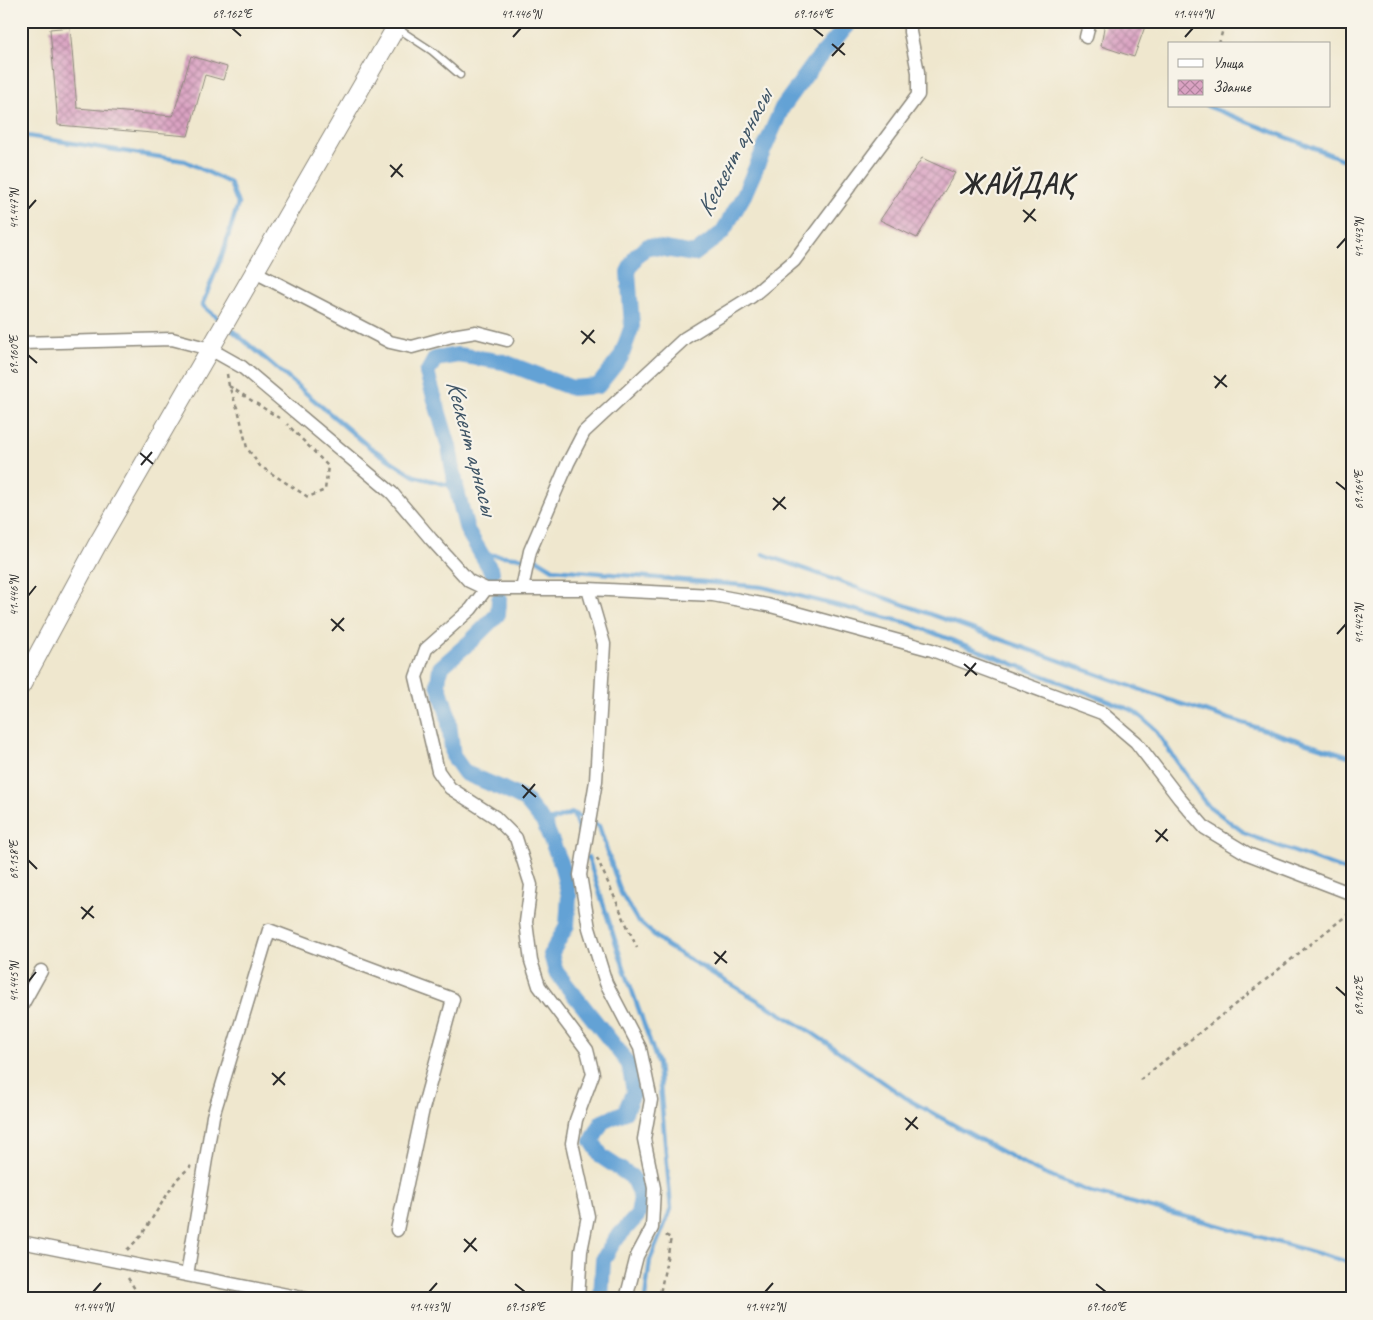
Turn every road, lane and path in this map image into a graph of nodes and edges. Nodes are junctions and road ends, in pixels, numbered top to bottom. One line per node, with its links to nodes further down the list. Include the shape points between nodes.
1 (910, 21): 15 (street, via 918,72 918,96 794,261 751,297 685,338 584,432 528,557)
2 (1090, 21): 5 (street)
3 (1225, 21): 6 (path)
4 (397, 24): 7 (lane); 8 (main road)
5 (1086, 37)
6 (1220, 42)
7 (460, 75)
8 (255, 272): 9 (street, via 390,342 412,347 476,332); 11 (main road)
9 (507, 340)
10 (21, 343): 11 (street, via 172,339)
11 (210, 349): 12 (street); 17 (main road, via 97,545)
12 (225, 358): 13 (path); 14 (street, via 242,367 392,493 469,581)
13 (228, 386): 13 (path, via 239,413 247,448 260,466 308,497 325,490 328,466 282,420)
14 (486, 589): 15 (street); 33 (street, via 471,609 426,649 416,677 438,771 450,788 495,817 516,838 531,885 526,922 531,961 539,986 587,1050 593,1074 576,1120 572,1143 588,1216 581,1251)
15 (522, 589): 16 (street)
16 (588, 590): 18 (street, via 604,644 596,781); 19 (street, via 713,595 767,605 932,650 1102,713 1136,742 1205,828 1248,854)
17 (21, 686)
18 (587, 836): 21 (path); 26 (street, via 580,876 589,928 606,983 640,1048 651,1100 644,1139 654,1188)
19 (1352, 894)
20 (1352, 911): 24 (path)
21 (637, 948)
22 (41, 971): 23 (street)
23 (21, 1007)
24 (1140, 1080)
25 (207, 1152): 27 (street, via 213,1116 269,930 453,999 422,1109); 29 (path, via 177,1179 142,1236); 30 (street)
26 (652, 1228): 34 (street, via 637,1256); 35 (path, via 671,1238)
27 (397, 1230)
28 (21, 1242): 29 (street)
29 (116, 1261): 30 (street); 32 (path, via 138,1294)
30 (188, 1275): 31 (street)
31 (303, 1298)
32 (138, 1299)
33 (578, 1299)
34 (626, 1299)
35 (659, 1299)

